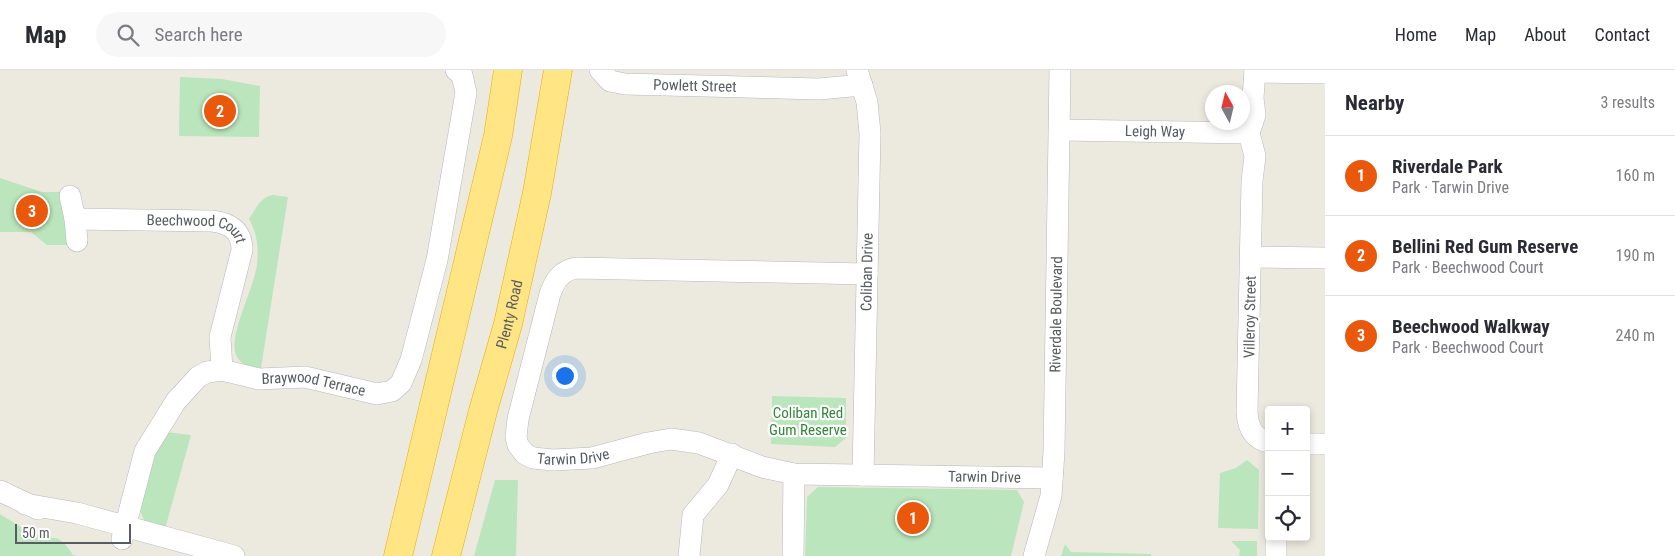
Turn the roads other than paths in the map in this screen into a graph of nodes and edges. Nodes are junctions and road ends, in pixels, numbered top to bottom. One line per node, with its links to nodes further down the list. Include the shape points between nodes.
1 (508, 70): 34 (highway, via 498,136)
2 (558, 70): 35 (highway, Plenty Road, via 537,193 508,324)
3 (600, 70): 10 (street, Powlett Street, via 610,80 625,84)
4 (843, 70): 10 (street, Powlett Street)
5 (1060, 70): 13 (street, Riverdale Boulevard)
6 (1255, 71): 8 (street); 11 (street, Villeroy Street, via 1255,115)
7 (459, 73): 21 (street, Braywood Terrace, via 466,93 465,104 437,260 407,373 397,389 376,394 305,377 259,378)
8 (1325, 73)
9 (859, 77): 10 (street, Powlett Street, via 819,89); 20 (street, Coliban Drive, via 867,102 870,133)
10 (794, 87)
11 (1250, 120)
12 (1205, 127): 13 (street, Leigh Way)
13 (1060, 130): 28 (street, Riverdale Boulevard)
14 (1245, 130): 18 (street, Villeroy Street, via 1255,156)
15 (70, 196): 16 (street)
16 (76, 218): 17 (street); 21 (street, Beechwood Court, via 212,221 231,226 237,232 242,250 220,337)
17 (77, 241)
18 (1251, 257): 19 (street); 22 (street, Villeroy Street, via 1248,421 1253,434)
19 (1325, 258)
20 (867, 274): 25 (street, Tarwin Drive, via 576,268 559,276 550,294 518,419 516,437 521,450 541,460 573,460 671,439 699,443); 27 (street, Coliban Drive)
21 (222, 370): 30 (street, via 207,372 189,384 157,430 145,451)
22 (1265, 440)
23 (1310, 444): 24 (street)
24 (1325, 444)
25 (732, 454): 26 (street, Tarwin Drive, via 762,467); 36 (street, via 718,485 694,515)
26 (794, 474): 27 (street, Tarwin Drive); 37 (street)
27 (864, 475): 28 (street, Tarwin Drive)
28 (1052, 478): 38 (street, Riverdale Boulevard, via 1049,503)
29 (0, 491): 30 (street, via 75,525)
30 (124, 533): 32 (street)
31 (1276, 541): 39 (street)
32 (194, 553): 33 (street)
33 (234, 556)
34 (398, 556)
35 (446, 556)
36 (689, 556)
37 (793, 556)
38 (1034, 556)
39 (1276, 556)

